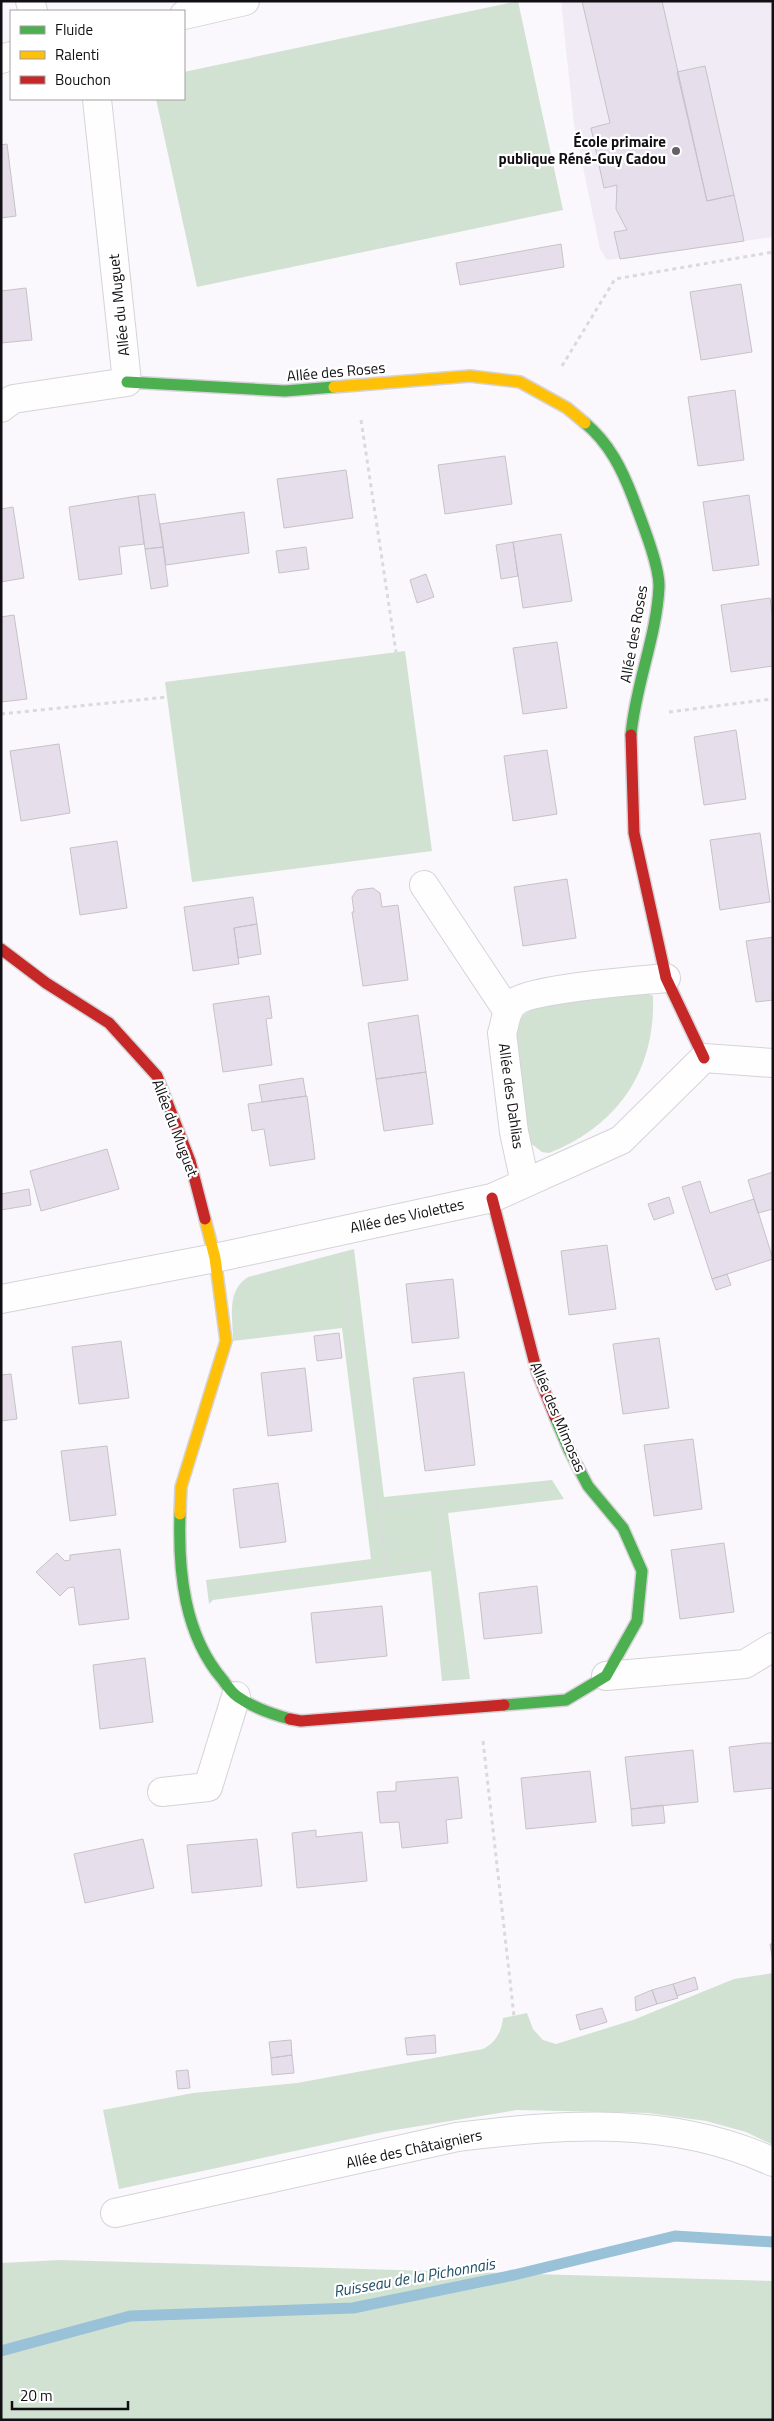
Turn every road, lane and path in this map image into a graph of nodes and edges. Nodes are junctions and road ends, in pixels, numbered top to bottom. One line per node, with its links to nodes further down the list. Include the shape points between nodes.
1 (245, 1): 2 (street)
2 (185, 15)
3 (97, 100): 5 (street, Allée du Muguet)
4 (773, 252): 7 (path, via 615,279)
5 (127, 382): 6 (street, Allée des Roses, via 285,391); 8 (street, via 13,399)
6 (356, 385): 7 (street, Allée des Roses, via 470,376 520,382); 9 (path)
7 (544, 395): 13 (street, Allée des Roses, via 567,408 599,435 622,470 647,534 659,584 652,636)
8 (1, 408)
9 (396, 652)
10 (167, 697): 12 (path)
11 (773, 699): 13 (path)
12 (1, 714)
13 (634, 717): 16 (street, Allée des Roses, via 631,733 634,833)
14 (424, 885): 17 (street)
15 (1, 949): 23 (street, Allée du Muguet, via 46,983 109,1023 157,1076 190,1161)
16 (666, 978): 17 (street, via 546,992 516,1001); 18 (street, Allée des Roses)
17 (507, 1010): 20 (street, Allée des Dahlias, via 502,1033 514,1132)
18 (704, 1058): 19 (street); 20 (street, Allée des Violettes, via 621,1140)
19 (773, 1063)
20 (525, 1183): 21 (street, Allée des Violettes)
21 (492, 1198): 22 (street, Allée des Violettes); 25 (street, Allée des Mimosas, via 537,1372 569,1450)
22 (336, 1232): 23 (street, Allée des Violettes); 27 (path)
23 (215, 1258): 24 (street, Allée des Violettes); 30 (street, Allée des Mimosas, via 226,1341 182,1487 179,1548)
24 (1, 1299)
25 (588, 1486): 26 (path); 32 (street, Allée des Mimosas, via 623,1528 642,1571 637,1621)
26 (436, 1502): 27 (path); 28 (path)
27 (377, 1507): 29 (path)
28 (442, 1562): 29 (path); 35 (path)
29 (387, 1569): 30 (path)
30 (184, 1591): 33 (street, Allée des Mimosas, via 189,1614 209,1664)
31 (773, 1647): 32 (street, Allée des Mimosas, via 745,1664)
32 (606, 1676): 34 (street, Allée des Mimosas, via 566,1700)
33 (236, 1696): 35 (street, Allée des Mimosas, via 266,1713 301,1721); 36 (street, via 208,1787)
34 (479, 1706): 35 (street, Allée des Mimosas); 37 (path)
35 (459, 1707)
36 (162, 1792)
37 (516, 2034)
38 (773, 2162): 39 (street, Allée des Châtaigniers, via 734,2145 658,2129 606,2125 512,2130 457,2137)
39 (116, 2213)

